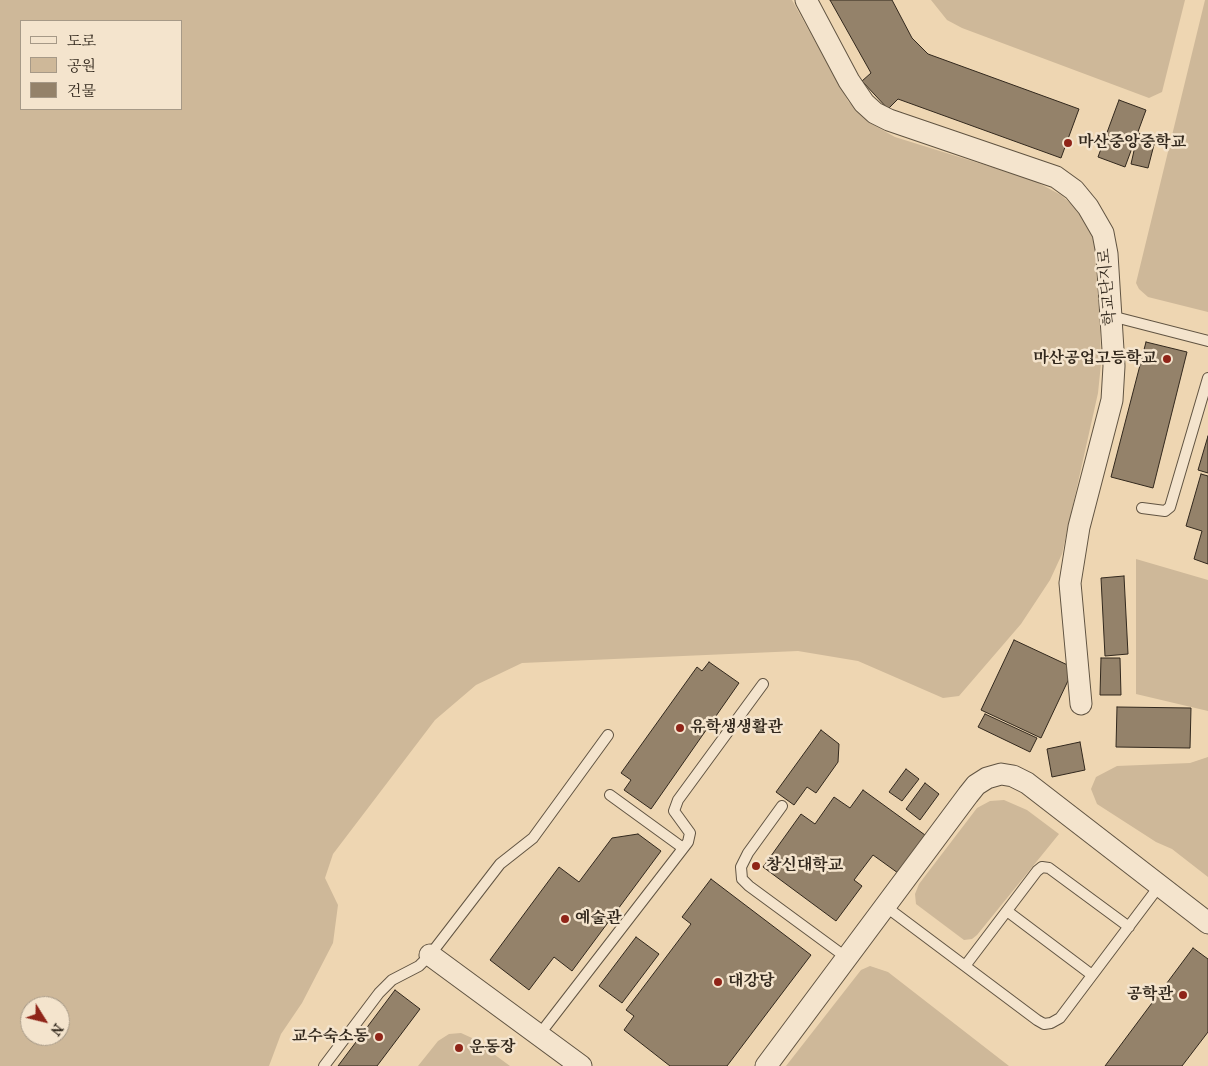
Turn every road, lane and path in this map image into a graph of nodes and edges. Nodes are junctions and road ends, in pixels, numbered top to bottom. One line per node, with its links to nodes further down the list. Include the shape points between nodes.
1 (806, 0): 2 (street, 학교단지로, via 849,81 875,113 1039,170 1074,190 1103,234)
2 (1111, 316): 3 (lane); 7 (street, 학교단지로, via 1112,400 1080,527 1070,583)
3 (1208, 341)
4 (1208, 378): 5 (lane, via 1170,507 1164,511)
5 (1142, 508)
6 (763, 684): 11 (lane, via 678,800 674,811 690,833)
7 (1081, 704)
8 (608, 735): 17 (lane, via 533,838 500,864)
9 (610, 795): 11 (lane)
10 (782, 806): 18 (lane, via 748,853 741,867 742,879)
11 (683, 848): 21 (lane)
12 (1160, 885): 13 (street, via 1027,783 1001,774 976,784); 15 (street); 16 (lane)
13 (885, 906): 18 (street); 19 (lane)
14 (1007, 911): 16 (lane, via 1042,867 1049,868); 19 (lane); 20 (lane)
15 (1208, 923)
16 (1129, 927): 20 (lane)
17 (430, 955): 21 (street); 22 (lane, via 419,966 392,980 379,993)
18 (847, 958): 24 (street)
19 (966, 966): 20 (lane, via 1044,1024 1060,1018)
20 (1092, 975)
21 (539, 1035): 23 (street)
22 (324, 1066)
23 (581, 1066)
24 (766, 1066)

